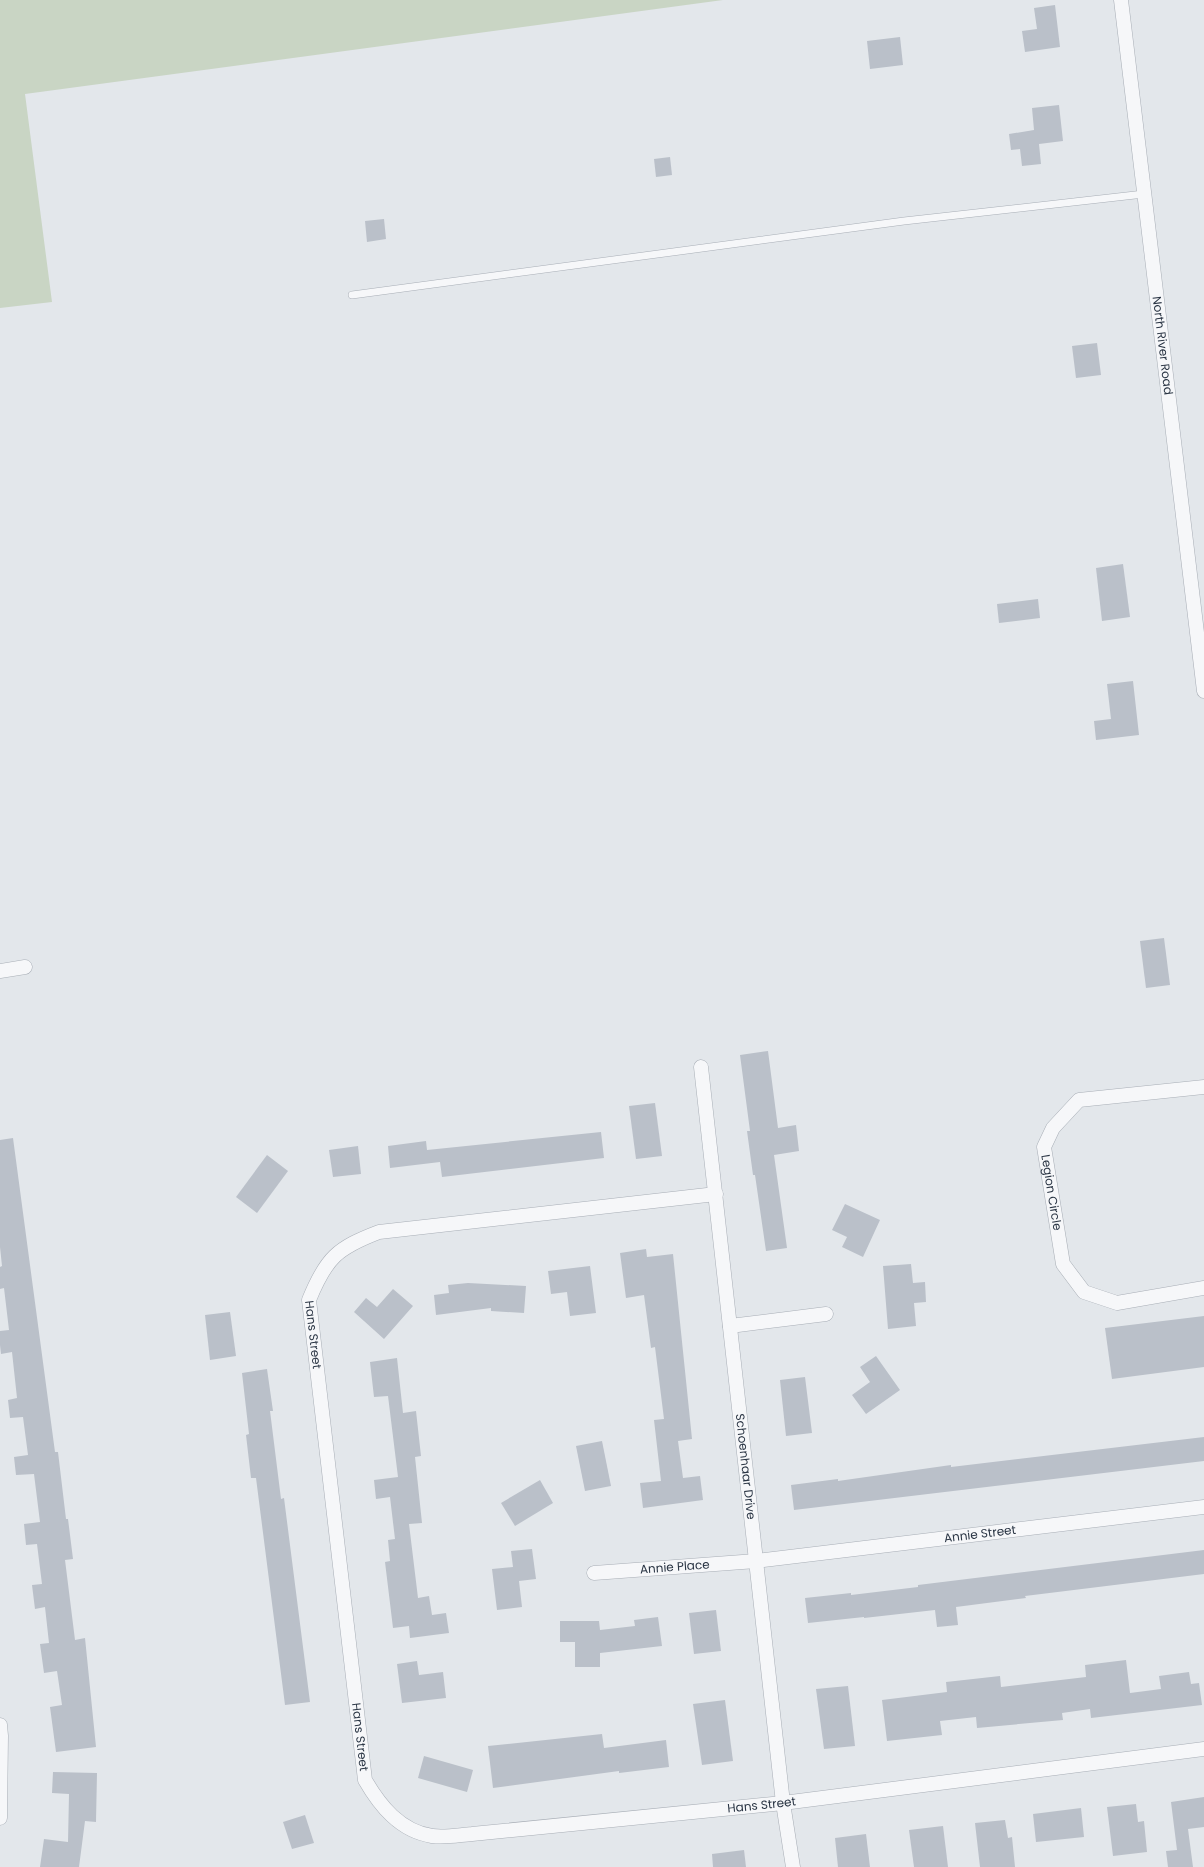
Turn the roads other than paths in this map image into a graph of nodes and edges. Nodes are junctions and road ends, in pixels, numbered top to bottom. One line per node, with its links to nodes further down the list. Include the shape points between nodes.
1 (1121, 0): 2 (street, North River Road)
2 (1144, 194): 3 (lane, via 904,221); 4 (street, North River Road)
3 (352, 295)
4 (1204, 691)
5 (25, 967): 6 (street)
6 (0, 971)
7 (701, 1066): 9 (street, Schoenhaar Drive)
8 (1204, 1088): 10 (street, Legion Circle, via 1080,1100 1053,1128 1044,1147 1063,1264 1084,1292 1117,1303)
9 (716, 1194): 12 (street, Schoenhaar Drive); 18 (street, Hans Street, via 379,1232 338,1252 319,1275 309,1300 365,1780 375,1799 390,1816 410,1829 432,1836)
10 (1204, 1288)
11 (826, 1314): 12 (street)
12 (730, 1326): 14 (street, Schoenhaar Drive)
13 (1204, 1507): 14 (street, Annie Street)
14 (756, 1561): 15 (street, Annie Place); 18 (street, Schoenhaar Drive)
15 (594, 1573)
16 (0, 1724): 19 (street)
17 (1204, 1750): 18 (street, Hans Street)
18 (784, 1803): 20 (street, Schoenhaar Drive)
19 (0, 1818)
20 (793, 1867)

